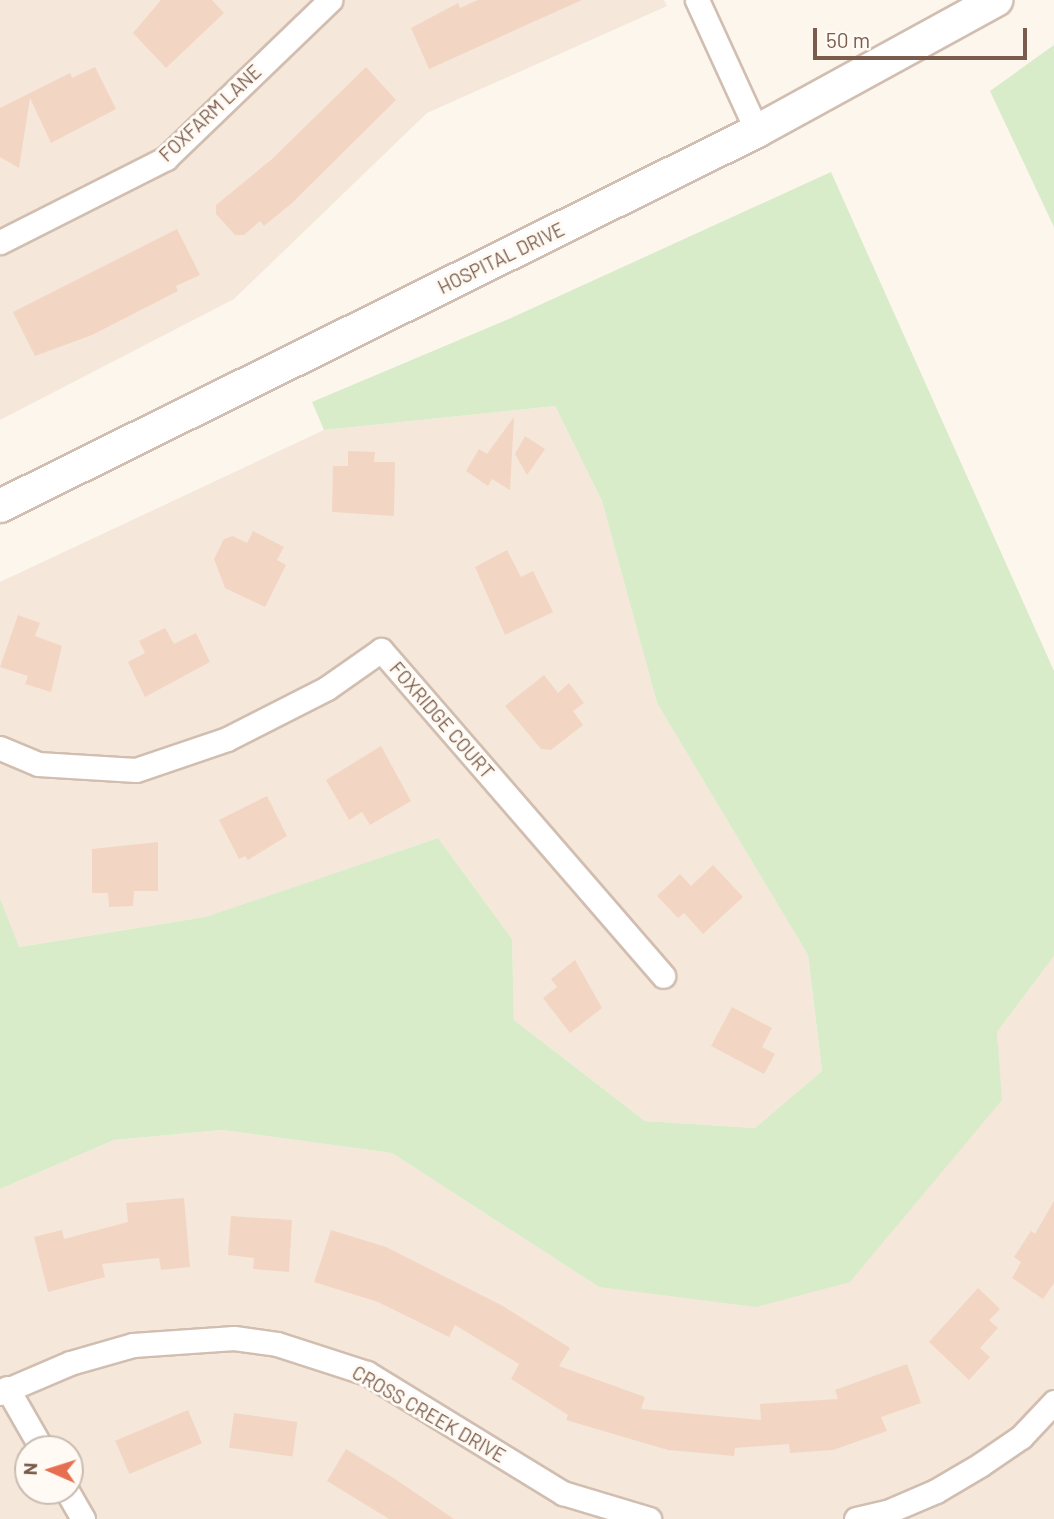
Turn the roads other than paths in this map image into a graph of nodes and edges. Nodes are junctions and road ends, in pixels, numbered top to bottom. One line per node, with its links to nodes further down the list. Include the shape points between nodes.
1 (330, 0): 5 (street, FOXFARM LANE, via 166,158)
2 (697, 0): 4 (street)
3 (996, 0): 4 (street, HOSPITAL DRIVE)
4 (757, 131): 6 (street, HOSPITAL DRIVE)
5 (0, 242)
6 (0, 506)
7 (0, 748): 8 (street, FOXRIDGE COURT, via 38,764 136,769 227,739 327,688 381,650)
8 (663, 976)
9 (3, 1391): 11 (street); 13 (street, CROSS CREEK DRIVE, via 70,1363 133,1345 234,1338 276,1344 367,1373 563,1493)
10 (1054, 1402): 12 (street, via 1021,1437)
11 (33, 1435)
12 (888, 1515): 14 (street)
13 (649, 1519)
14 (856, 1519)

